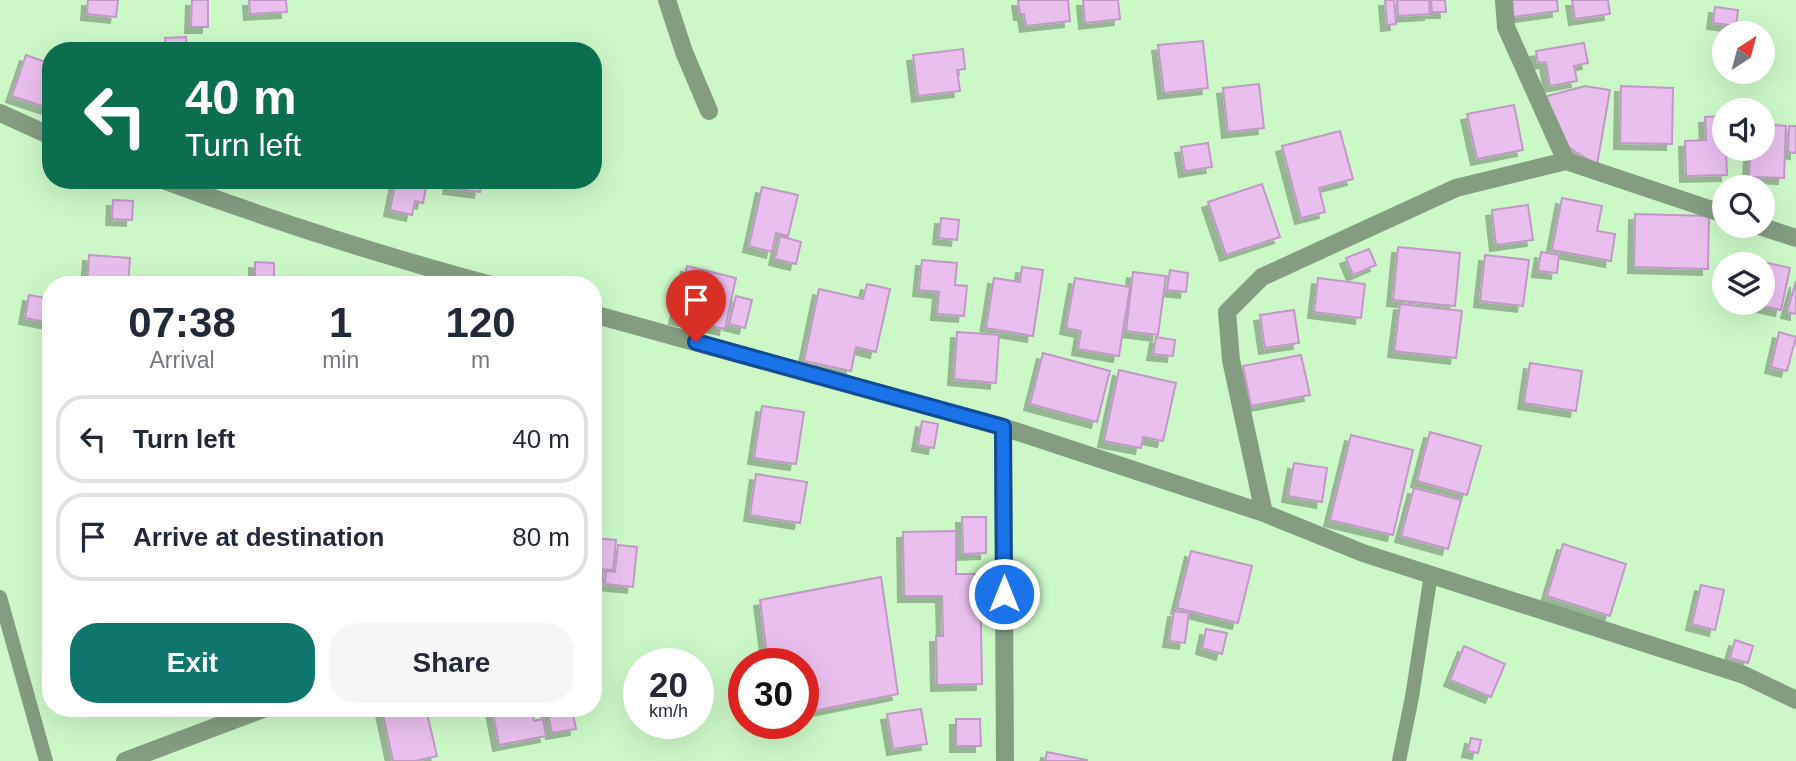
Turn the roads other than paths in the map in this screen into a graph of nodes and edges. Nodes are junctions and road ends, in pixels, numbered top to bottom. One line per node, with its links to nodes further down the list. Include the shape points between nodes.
1 (667, 0): 3 (street)
2 (1504, 0): 6 (street, via 1506,27)
3 (709, 111)
4 (0, 113): 5 (street)
5 (42, 132)
6 (1566, 161): 8 (street); 14 (street, via 1456,188 1262,276 1227,312 1231,360)
7 (187, 189): 11 (street)
8 (1712, 210)
9 (1775, 231): 10 (street)
10 (1796, 238)
11 (426, 276)
12 (602, 316): 13 (street)
13 (1003, 427): 14 (street); 21 (street)
14 (1264, 513): 15 (street)
15 (1432, 575): 17 (street, via 1744,675); 22 (lane)
16 (0, 597): 19 (lane)
17 (1796, 700)
18 (242, 717): 20 (street)
19 (46, 761)
20 (125, 761)
21 (1005, 761)
22 (1399, 761)

